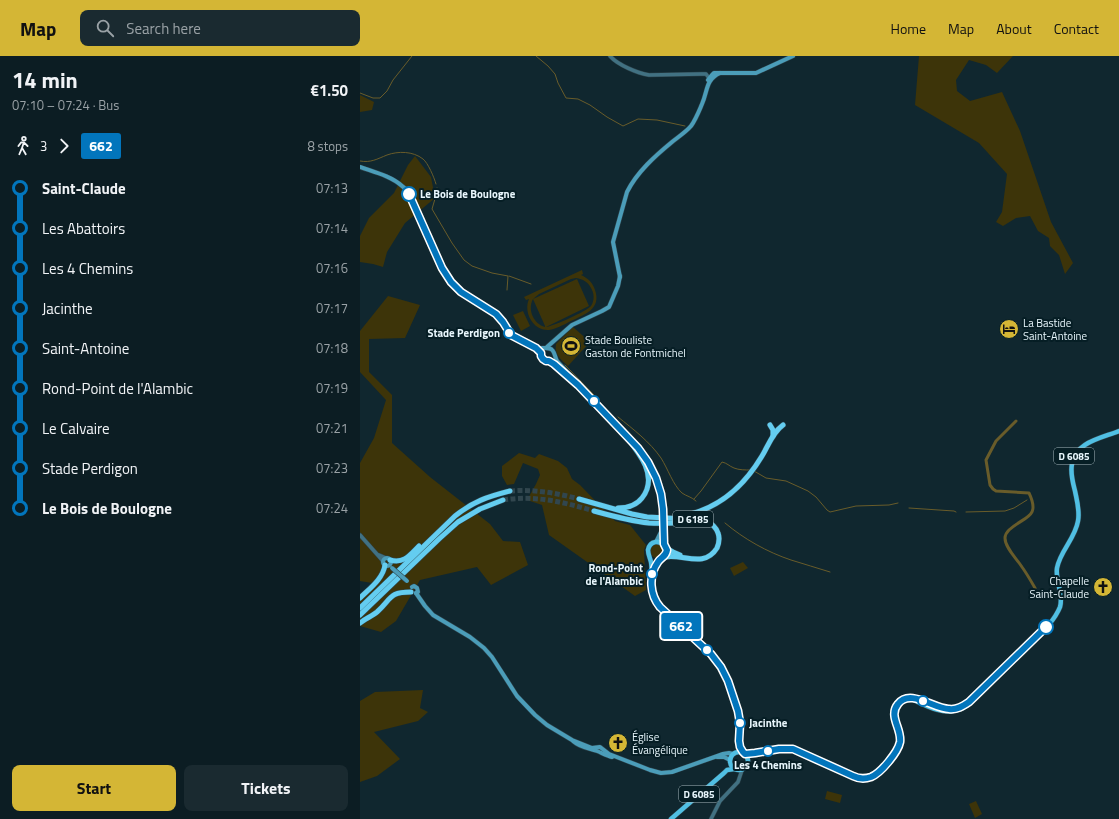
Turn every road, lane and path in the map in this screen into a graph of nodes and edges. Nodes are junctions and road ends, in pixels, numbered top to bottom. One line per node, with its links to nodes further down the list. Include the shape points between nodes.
1 (610, 56): 3 (street, via 643,74)
2 (793, 56): 4 (main road, via 756,73)
3 (700, 74): 4 (street); 4 (street, via 708,72)
4 (711, 75): 6 (main road, via 692,124 638,173 627,192 613,242 620,277 608,306 572,325)
5 (360, 167): 6 (main road, via 393,180 406,190 442,268 461,292 496,314 511,335 536,348)
6 (546, 349): 7 (main road, via 554,352); 8 (main road, via 541,356)
7 (554, 356): 8 (main road); 9 (main road)
8 (549, 361): 9 (main road)
9 (578, 385): 12 (main road)
10 (770, 425): 14 (highway)
11 (783, 425): 14 (highway, D 6185)
12 (620, 429): 18 (highway, D 6185, via 643,460 649,475 647,490 637,503 627,508); 22 (main road, bridge, via 648,462 658,486 663,509)
13 (1119, 431): 36 (main road, D 6085, via 1087,444 1078,450 1073,460 1072,472 1079,516 1057,569 1061,602 1058,611 1051,622)
14 (774, 436): 21 (highway, D 6185, via 754,470 722,500 699,512)
15 (510, 491): 20 (highway, via 489,496)
16 (579, 499): 18 (highway, D 6185)
17 (503, 500): 33 (highway, via 480,509 438,538)
18 (592, 502): 21 (highway, D 6185, via 632,514)
19 (594, 511): 25 (highway, via 647,523 701,522 710,525 716,533 713,548 702,556 682,556)
20 (455, 516): 28 (highway, via 406,559); 32 (highway)
21 (669, 518): 27 (highway, D 6185, via 708,521 716,529 719,539 716,548 704,558)
22 (663, 527): 24 (main road); 25 (main road)
23 (360, 535): 28 (street)
24 (656, 542): 25 (main road); 26 (main road, via 650,546)
25 (665, 546): 27 (main road, via 667,552)
26 (650, 556): 27 (main road, via 654,559); 29 (main road)
27 (662, 558): 29 (main road, via 655,567)
28 (387, 563): 30 (main road, bridge, via 407,581); 31 (highway, via 379,579)
29 (652, 577): 39 (main road, via 653,596 656,602 711,654 721,667 738,711)
30 (413, 591): 34 (highway, via 394,595 377,612); 43 (main road, via 433,615 484,648 517,696 547,725 572,740 661,773 672,772)
31 (360, 598)
32 (360, 608)
33 (360, 615)
34 (360, 623)
35 (910, 698): 37 (main road, D 6085); 38 (main road, D 6085); 42 (main road, via 899,702 894,710 900,734 897,750 879,772 869,778 853,776 793,749)
36 (969, 702): 37 (main road, D 6085, via 959,710 949,712); 38 (main road, D 6085, via 953,709)
37 (923, 704): 38 (main road)
38 (939, 707)
39 (740, 747): 40 (main road); 41 (main road)
40 (735, 753): 41 (main road); 43 (main road); 45 (main road)
41 (744, 753): 42 (main road); 44 (main road)
42 (755, 753): 44 (main road)
43 (709, 759): 45 (main road, via 722,757)
44 (748, 760): 47 (main road, via 747,766)
45 (730, 762): 46 (main road, D 6085); 47 (main road)
46 (727, 770): 47 (main road); 48 (main road, D 6085)
47 (738, 771): 49 (street, via 738,782 720,801)
48 (671, 819)
49 (711, 819)

